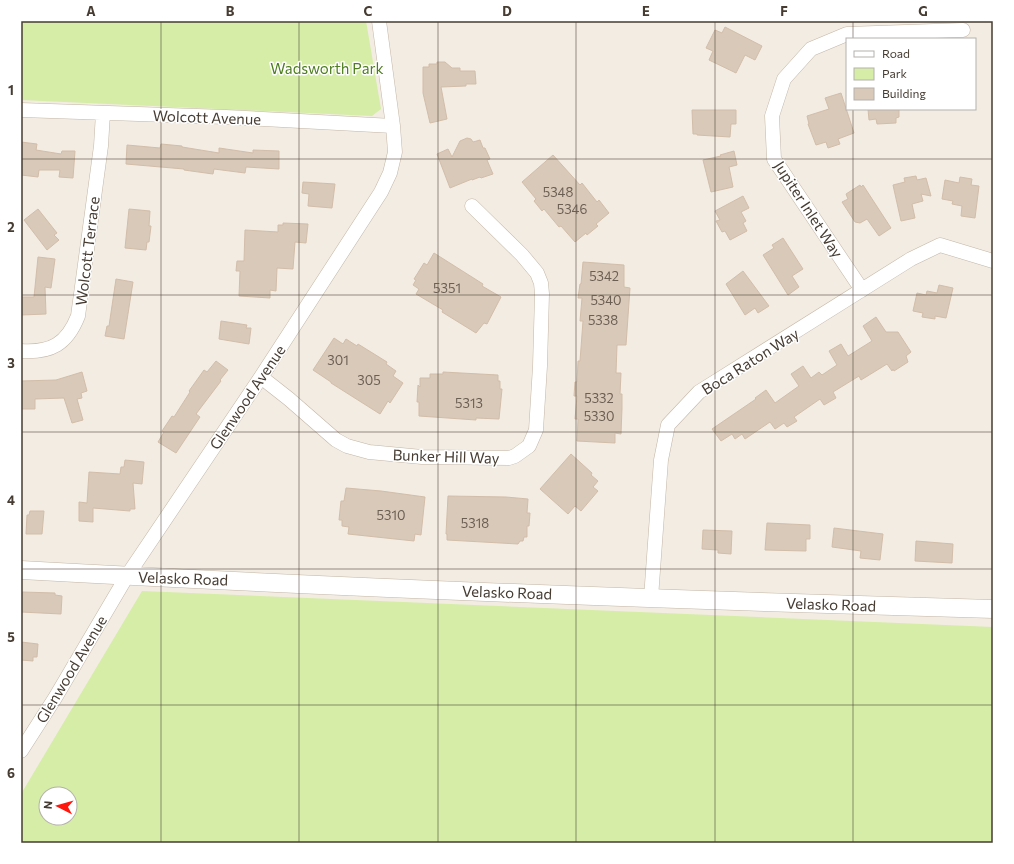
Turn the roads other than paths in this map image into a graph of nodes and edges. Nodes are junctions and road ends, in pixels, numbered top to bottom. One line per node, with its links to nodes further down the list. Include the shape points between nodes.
1 (379, 21): 5 (street, Glenwood Avenue)
2 (963, 30): 8 (street, Jupiter Inlet Way, via 848,34 811,49 784,79 772,116 774,159)
3 (21, 110): 4 (street, Wolcott Avenue)
4 (103, 113): 5 (street, Wolcott Avenue); 9 (street, Wolcott Terrace, via 101,146 78,316 74,328 58,344 36,352)
5 (393, 126): 10 (street, Glenwood Avenue, via 395,152 390,173 381,192)
6 (472, 206): 10 (street, Bunker Hill Way, via 522,255 537,273 541,283 536,430 529,446 509,458 422,457 369,452 336,440)
7 (993, 261): 8 (street, Boca Raton Way, via 940,245 911,259)
8 (862, 290): 13 (street, Boca Raton Way, via 699,392 668,425 661,460)
9 (21, 351)
10 (260, 377): 12 (street, Glenwood Avenue)
11 (21, 570): 12 (street, Velasko Road)
12 (127, 576): 13 (street, Velasko Road); 15 (street, Glenwood Avenue)
13 (651, 598): 14 (street, Velasko Road)
14 (993, 609)
15 (21, 751)

